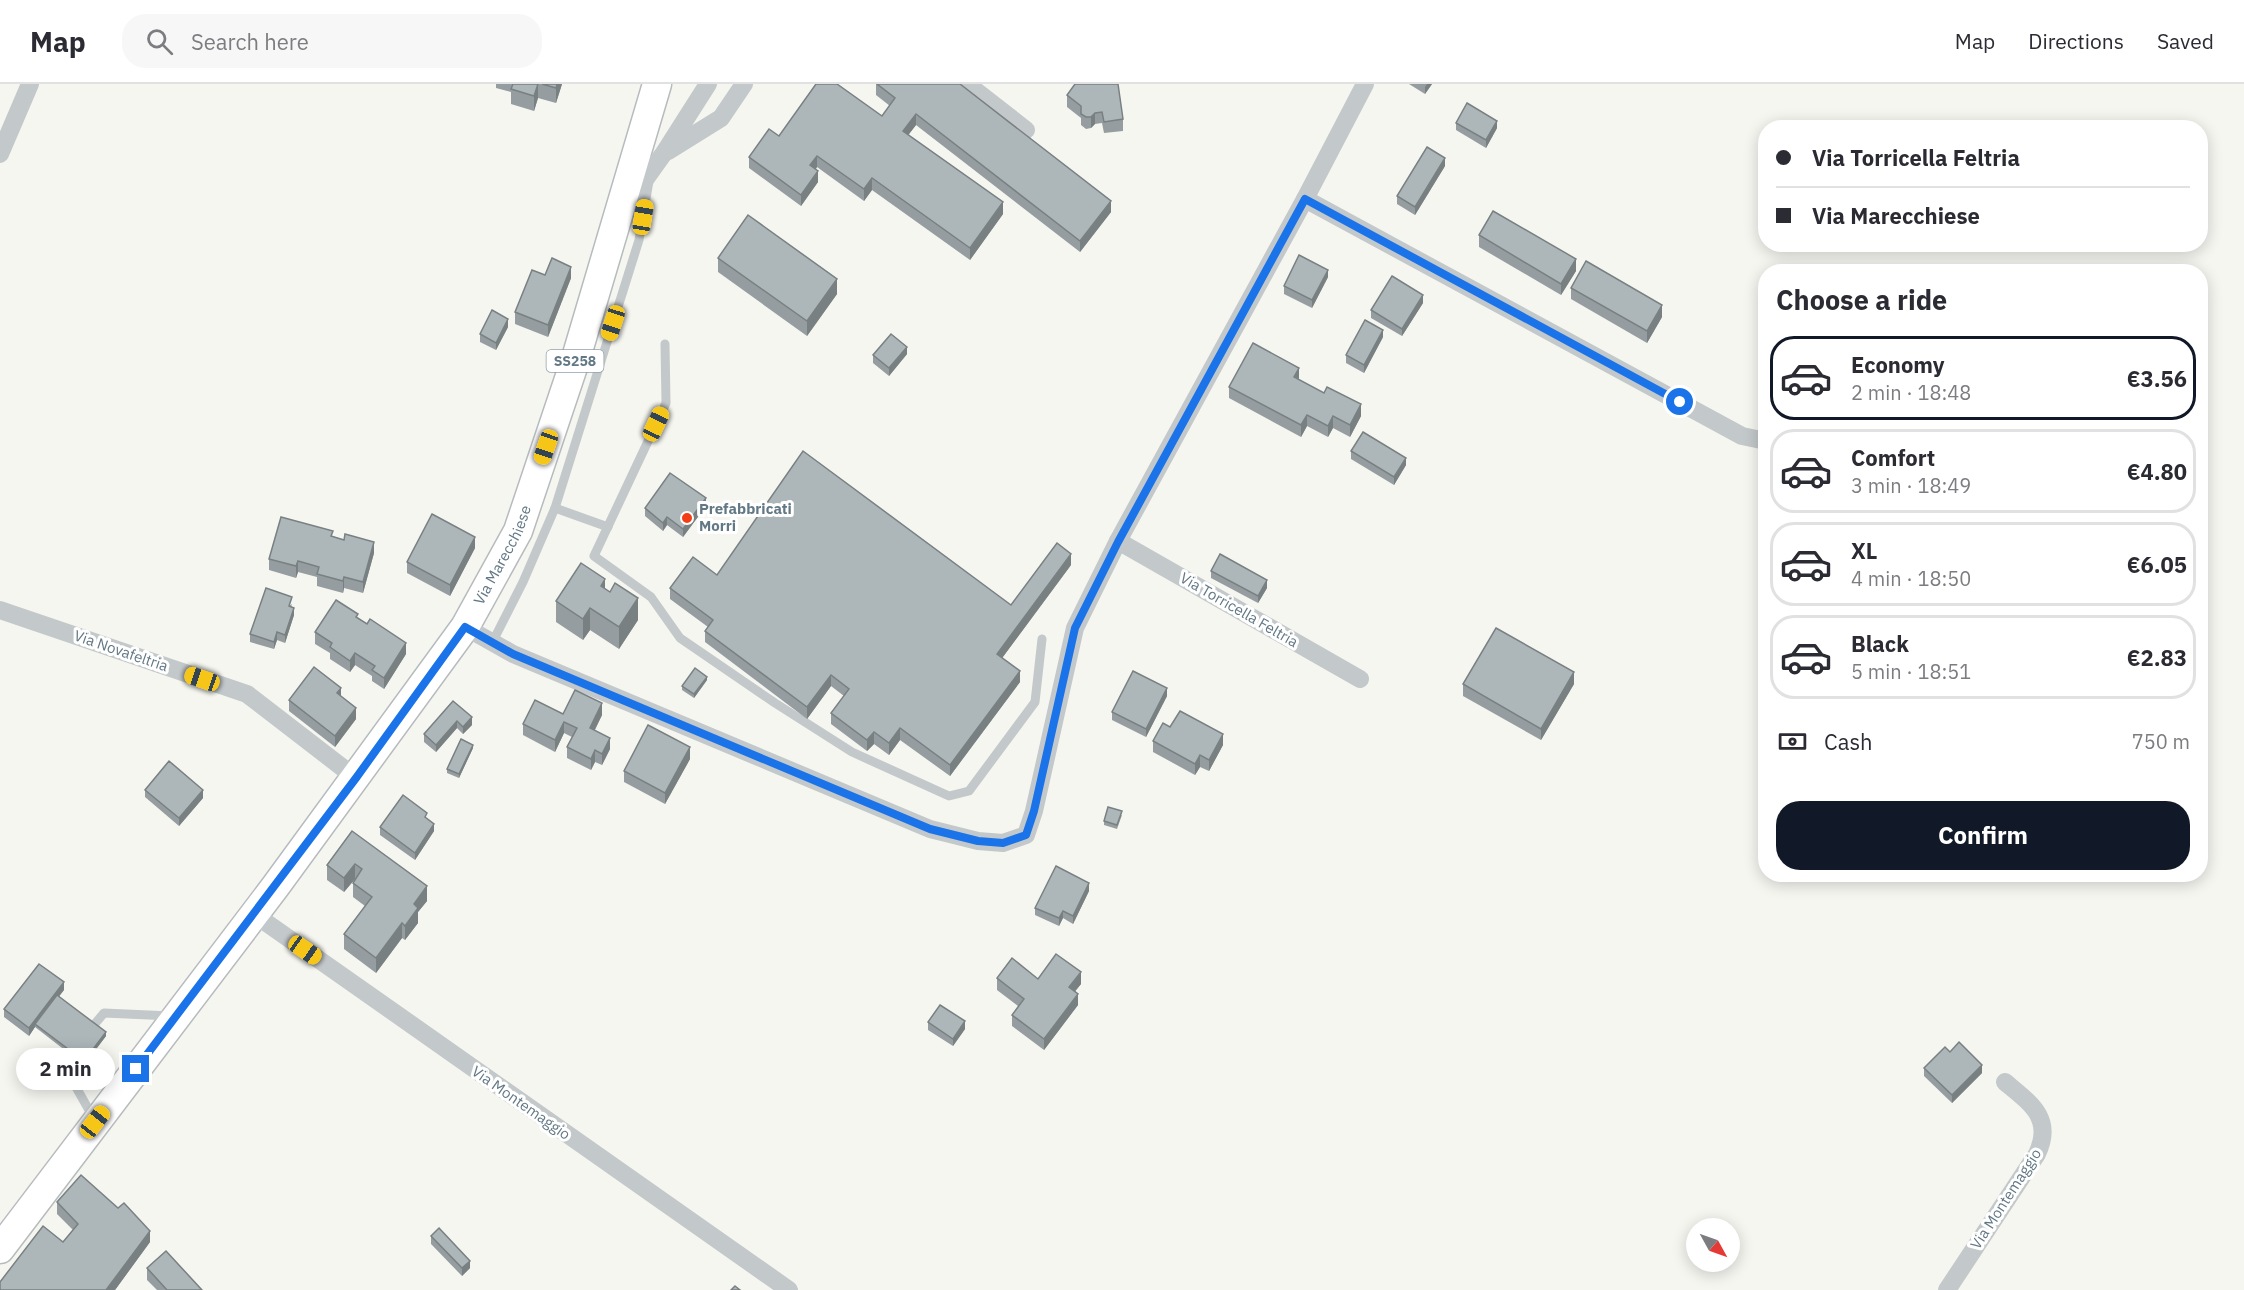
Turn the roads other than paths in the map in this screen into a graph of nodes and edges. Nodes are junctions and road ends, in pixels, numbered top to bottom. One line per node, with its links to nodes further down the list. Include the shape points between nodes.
1 (30, 84): 9 (street)
2 (657, 84): 12 (main road, Via Marecchiese / SS258)
3 (708, 84): 8 (street)
4 (744, 84): 8 (street, via 721,118)
5 (967, 84): 7 (street)
6 (1365, 84): 11 (street)
7 (1026, 130)
8 (664, 153): 10 (street)
9 (0, 154)
10 (651, 172): 12 (street); 15 (lane, via 639,240)
11 (1305, 199): 14 (street, via 1742,436); 17 (street)
12 (617, 218): 19 (main road, Via Marecchiese / SS258, via 576,358 518,531)
13 (664, 344): 16 (lane, via 666,403)
14 (1758, 439)
15 (555, 508): 16 (lane); 21 (lane)
16 (608, 527): 20 (lane, via 594,555 651,597 680,638 852,752 949,796 969,790 1035,702)
17 (1118, 542): 21 (street, via 1075,628 1026,835 1003,843 930,829); 22 (street, Via Torricella Feltria)
18 (0, 610): 23 (street, Via Novafeltria, via 247,694)
19 (465, 627): 21 (street); 23 (main road, Via Marecchiese / SS258)
20 (1042, 639)
21 (492, 643)
22 (1360, 679)
23 (356, 778): 24 (main road, Via Marecchiese / SS258)
24 (254, 914): 25 (main road, Via Marecchiese / SS258); 29 (street, Via Montemaggio)
25 (176, 1016): 27 (main road, Via Marecchiese / SS258); 27 (lane, via 104,1013 63,1064)
26 (2005, 1082): 30 (street, Via Montemaggio, via 2031,1104 2044,1127 2044,1139)
27 (95, 1122): 28 (main road, Via Marecchiese / SS258)
28 (0, 1248)
29 (789, 1290)
30 (1947, 1290)

